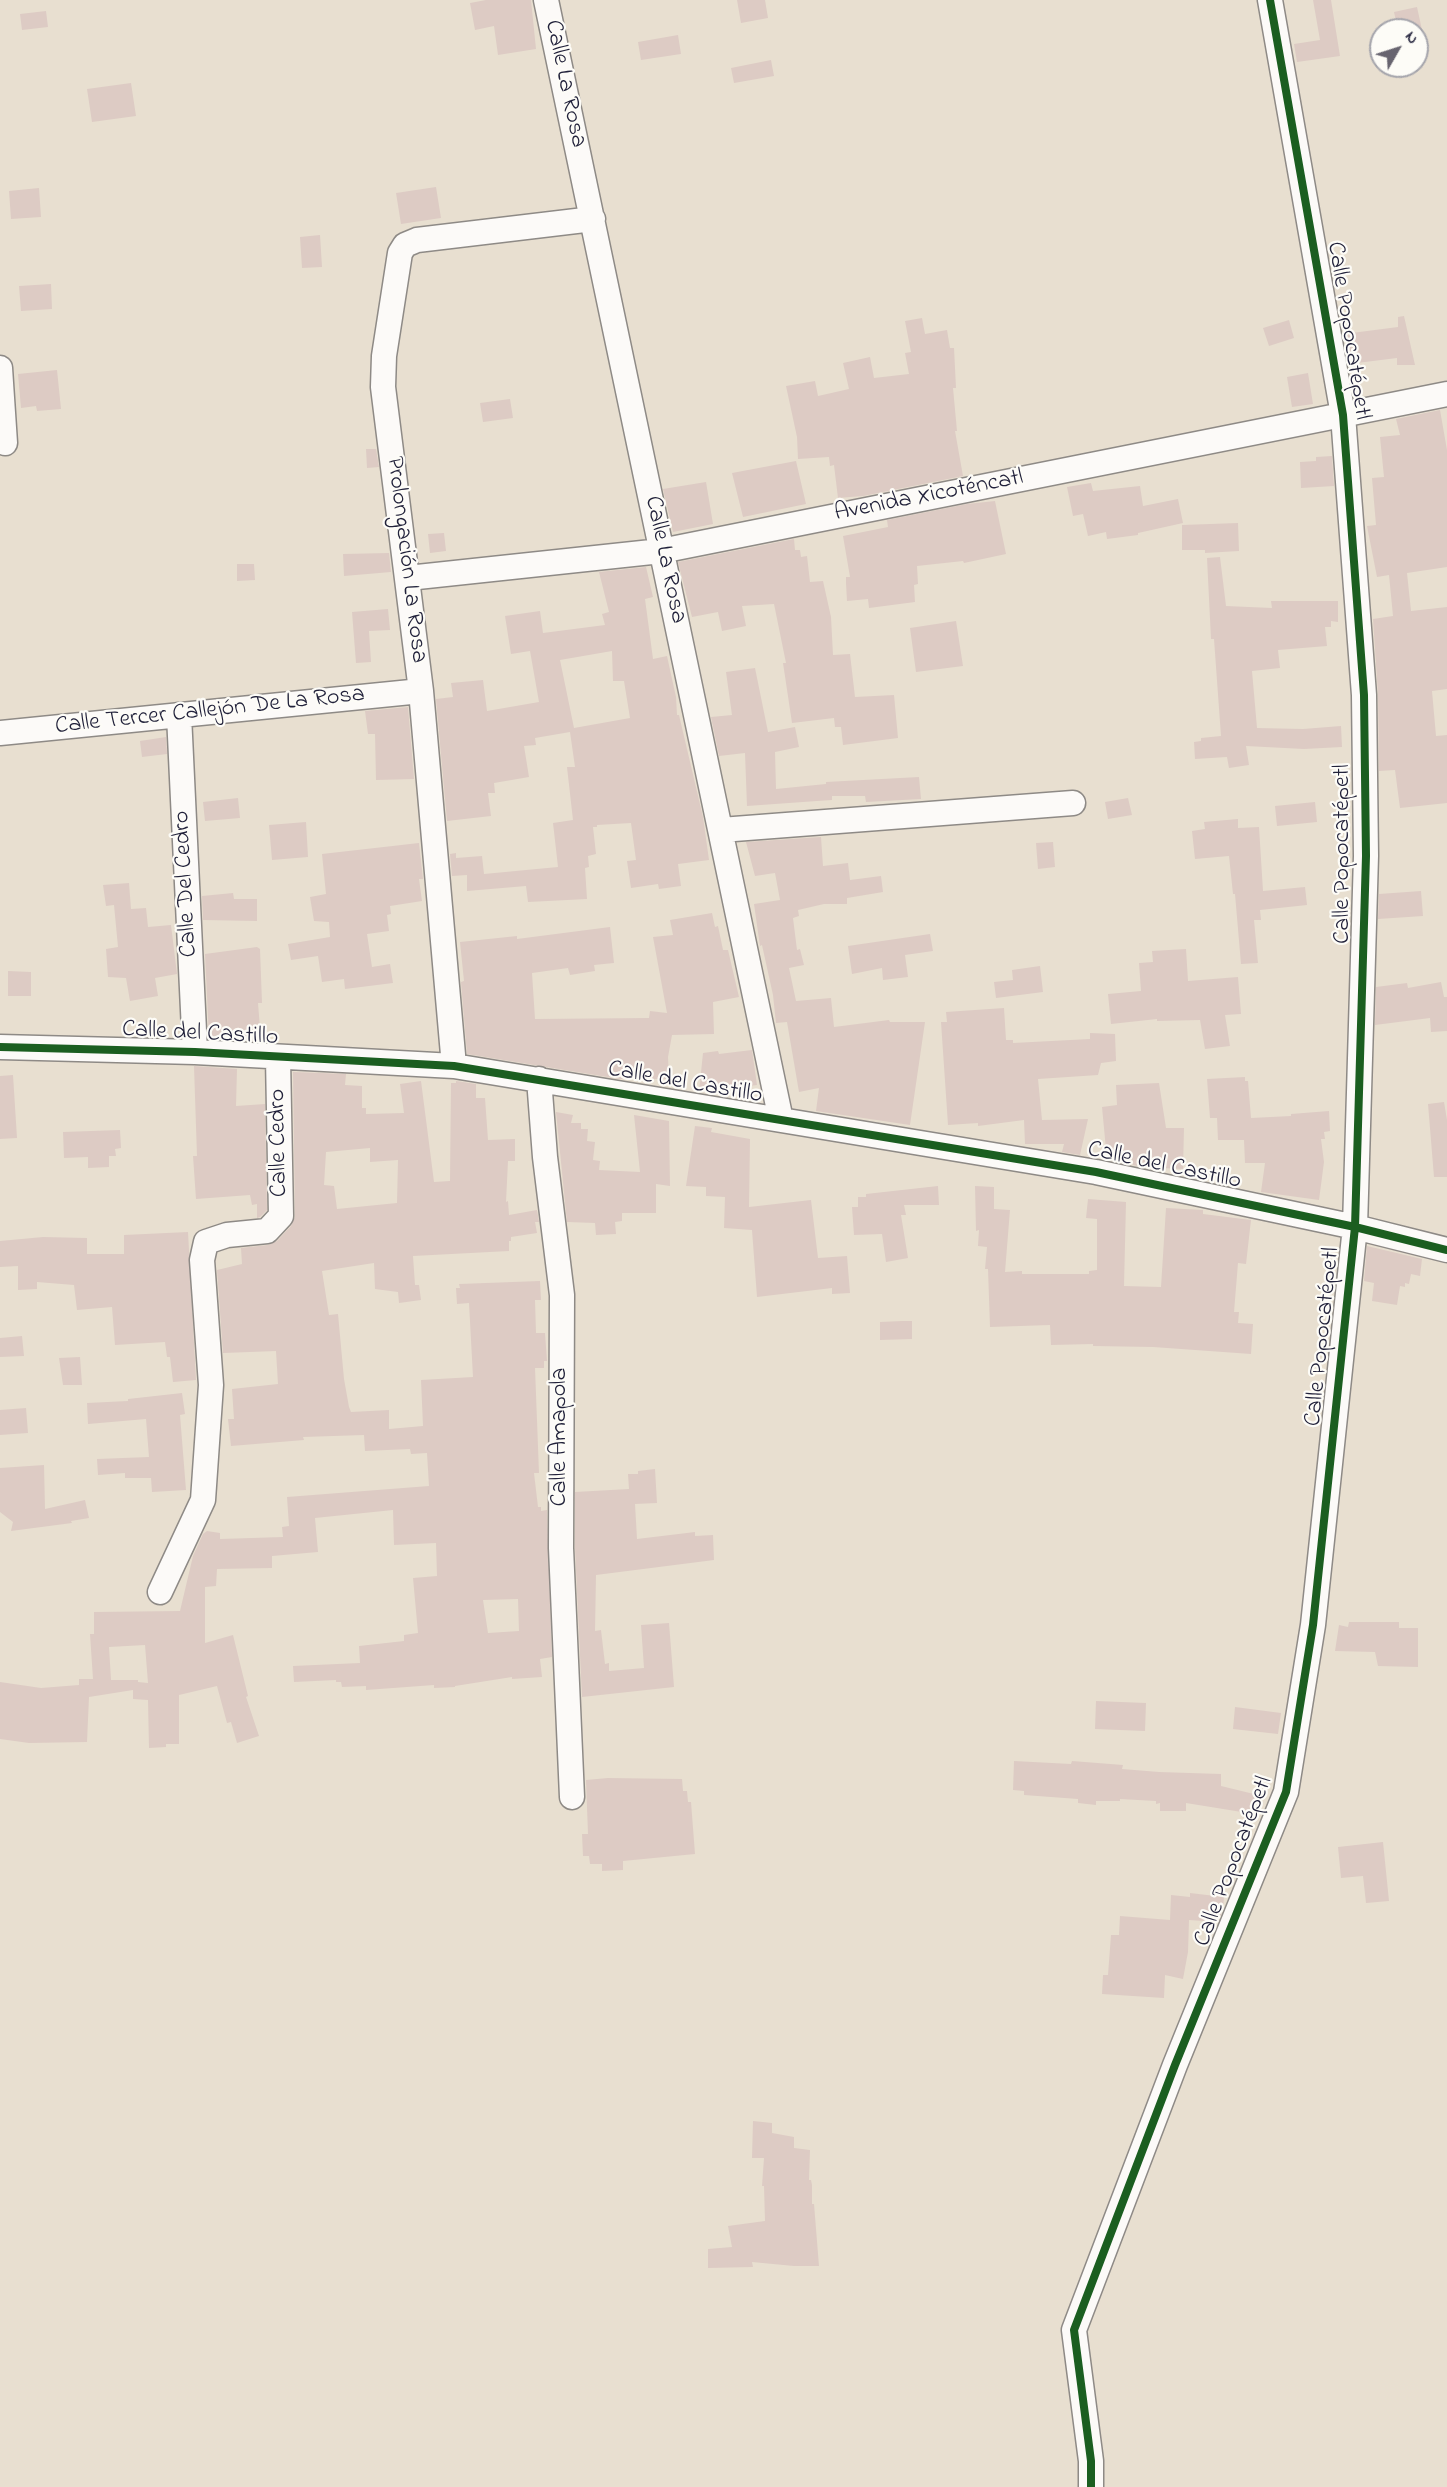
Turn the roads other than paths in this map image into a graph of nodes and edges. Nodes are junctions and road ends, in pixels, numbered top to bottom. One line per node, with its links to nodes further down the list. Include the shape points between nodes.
1 (546, 0): 3 (street, Calle La Rosa)
2 (1270, 0): 6 (street, Calle Popocatépetl)
3 (593, 219): 8 (street, Calle La Rosa); 9 (street, Prolongación La Rosa, via 417,240 405,245 400,253 383,387)
4 (0, 368): 7 (street)
5 (1447, 394): 6 (street, Avenida Xicoténcatl)
6 (1343, 415): 8 (street, Avenida Xicoténcatl); 21 (street, Calle Popocatépetl, via 1364,695 1366,856)
7 (5, 443)
8 (662, 551): 9 (street, Avenida Xicoténcatl); 14 (street, Calle La Rosa)
9 (408, 578): 10 (street, Prolongación La Rosa)
10 (421, 691): 11 (street, Calle Tercer Callejón De La Rosa); 18 (street, Prolongación La Rosa)
11 (179, 716): 12 (street, Calle Tercer Callejón De La Rosa); 16 (street, Calle Del Cedro)
12 (0, 733)
13 (1073, 803): 14 (street)
14 (721, 830): 20 (street, Calle La Rosa)
15 (0, 1047): 16 (street, Calle del Castillo)
16 (195, 1052): 17 (street, Calle del Castillo)
17 (278, 1058): 18 (street, Calle del Castillo); 23 (street, Calle Cedro, via 281,1216 267,1231 227,1235 206,1242 202,1260 211,1385 203,1500)
18 (454, 1066): 19 (street, Calle del Castillo)
19 (539, 1079): 20 (street, Calle del Castillo); 24 (street, Calle Amapola, via 562,1295 561,1548)
20 (781, 1120): 21 (street, Calle del Castillo, via 1096,1172)
21 (1355, 1227): 22 (street); 25 (street, Calle Popocatépetl, via 1313,1624 1286,1792 1175,2065 1074,2330)
22 (1447, 1250)
23 (160, 1592)
24 (572, 1797)
25 (1091, 2487)

